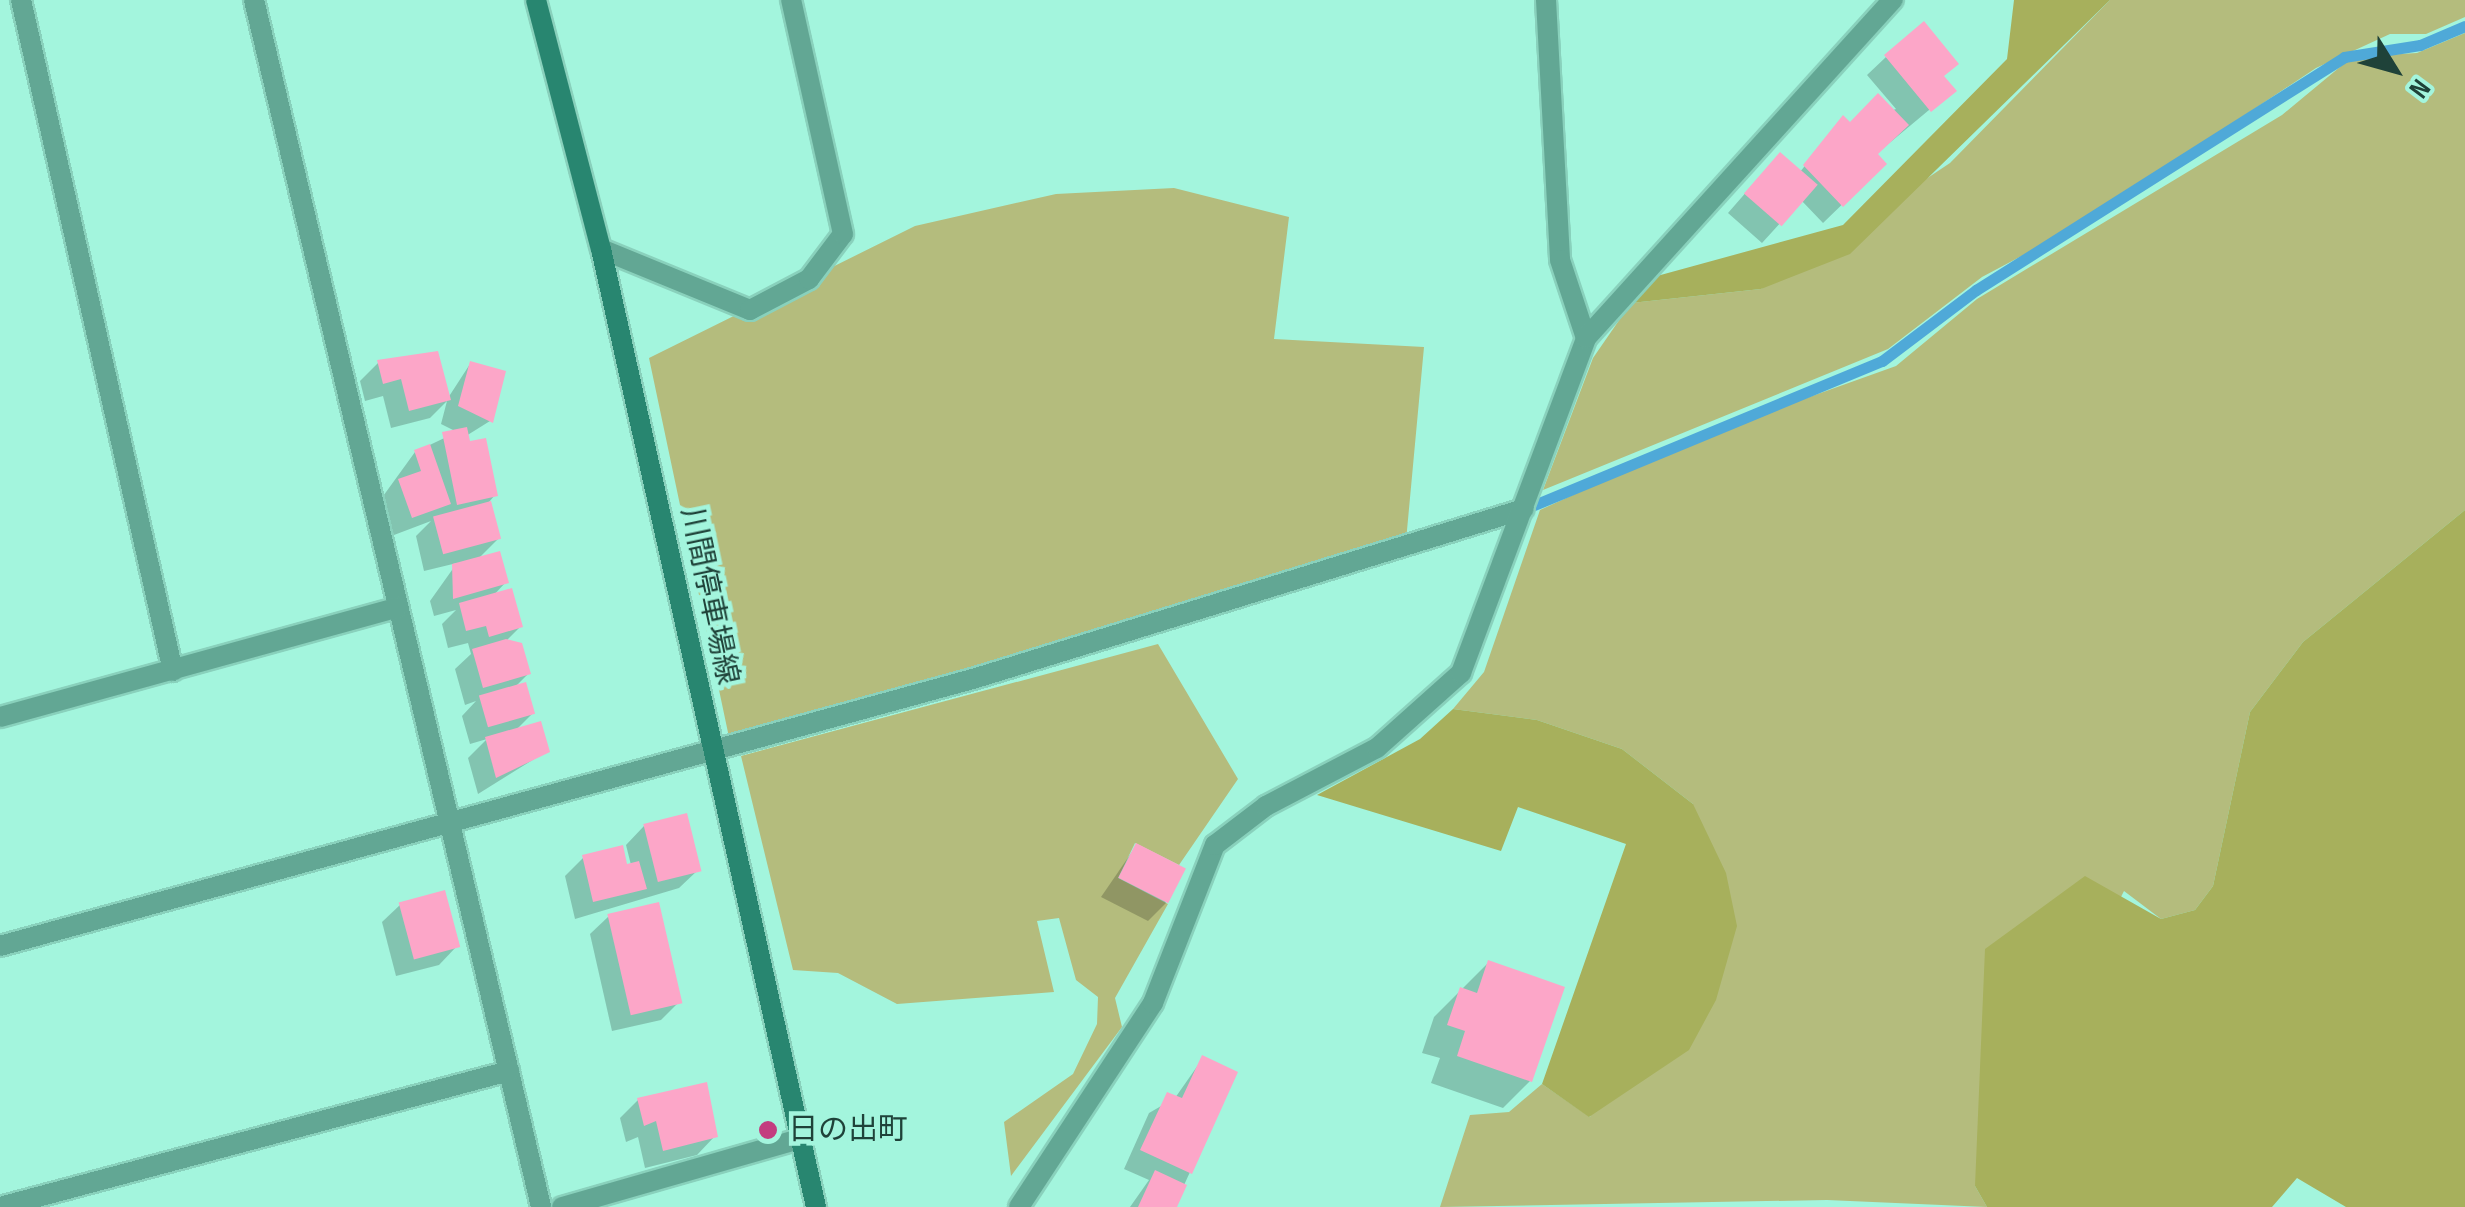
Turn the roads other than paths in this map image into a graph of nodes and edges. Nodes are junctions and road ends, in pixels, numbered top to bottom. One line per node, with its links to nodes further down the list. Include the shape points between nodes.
1 (21, 0): 11 (street)
2 (254, 0): 10 (street)
3 (536, 0): 7 (main road, 川間停車場線)
4 (790, 0): 7 (street, via 842,234 820,264 750,310)
5 (1546, 0): 8 (street, via 1560,260)
6 (1893, 0): 8 (street)
7 (601, 249): 13 (main road, 川間停車場線)
8 (1586, 338): 9 (street)
9 (1524, 510): 13 (street); 22 (street, via 1460,672 1434,702 1377,748 1266,806 1215,845 1153,1003)
10 (398, 607): 11 (street); 14 (street)
11 (173, 671): 12 (street)
12 (0, 717)
13 (712, 752): 14 (street); 17 (main road, 川間停車場線)
14 (450, 828): 15 (street); 16 (street)
15 (0, 946)
16 (509, 1071): 18 (street); 19 (street)
17 (803, 1138): 20 (street); 21 (main road, 川間停車場線)
18 (0, 1207)
19 (541, 1207)
20 (562, 1207)
21 (816, 1207)
22 (1019, 1207)

